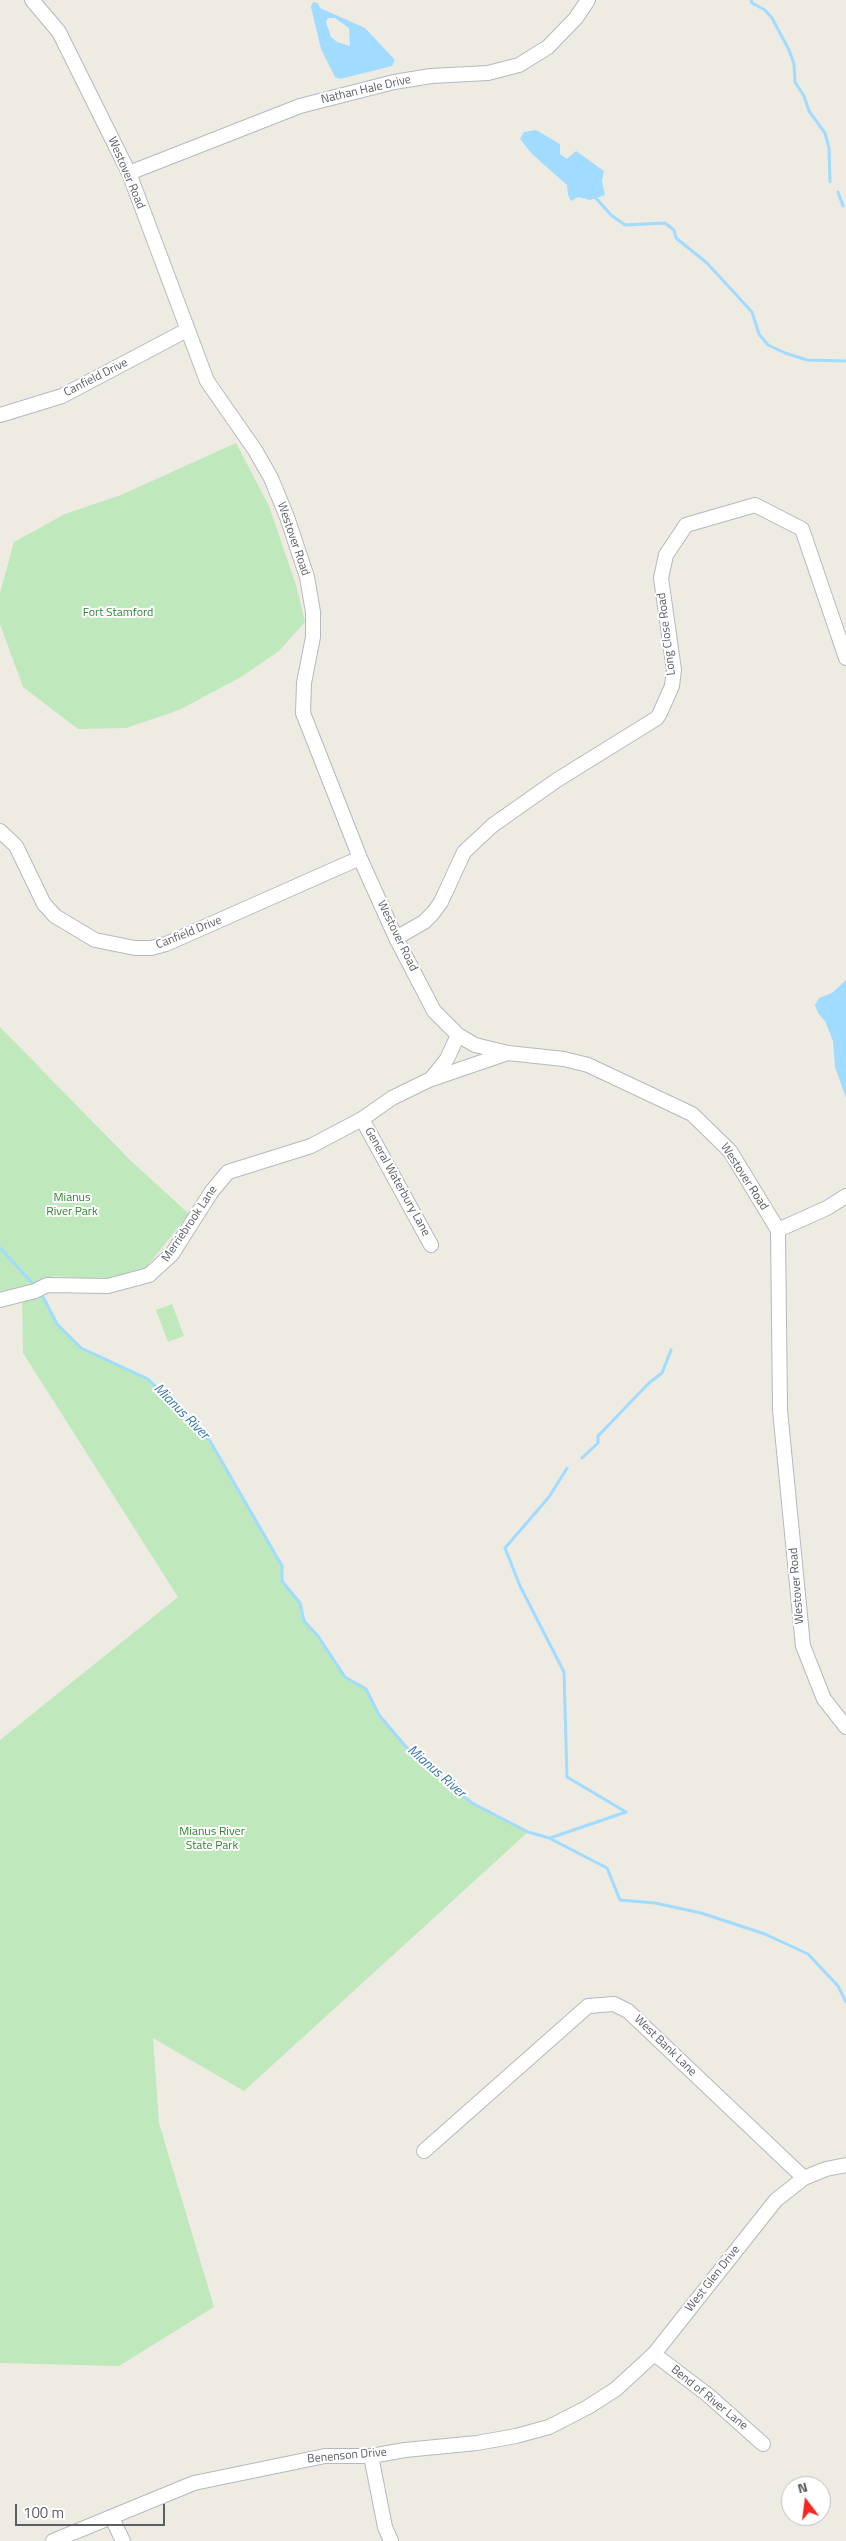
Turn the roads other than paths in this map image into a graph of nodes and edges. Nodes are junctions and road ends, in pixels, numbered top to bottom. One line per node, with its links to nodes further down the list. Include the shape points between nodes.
1 (32, 0): 3 (street, Westover Road, via 59,32)
2 (588, 0): 3 (street, Nathan Hale Drive, via 576,18 548,47 519,65 488,73 394,82 300,106)
3 (129, 173): 4 (street, Westover Road)
4 (187, 330): 5 (street, Canfield Drive, via 62,396); 8 (street, Westover Road, via 207,381 256,450 270,478 307,577 314,612 303,713)
5 (0, 415)
6 (846, 658): 9 (street, Long Close Road, via 802,529 755,505 686,525 666,555 661,578 674,670 672,686 657,718 557,780 493,825 464,852 433,913)
7 (0, 831): 8 (street, Canfield Drive, via 16,846 44,904 55,916 95,940 135,948 166,944)
8 (360, 858): 9 (street, Westover Road)
9 (396, 938): 10 (street, Westover Road, via 434,1011)
10 (458, 1035): 11 (street, Westover Road, via 476,1045); 12 (street, Merriebrook Lane)
11 (508, 1053): 12 (street, Merriebrook Lane); 15 (street, Westover Road, via 588,1065 692,1114 730,1151)
12 (431, 1079): 13 (street, Merriebrook Lane, via 392,1098)
13 (362, 1119): 16 (street, General Waterbury Lane); 17 (street, Merriebrook Lane, via 311,1146 228,1172 172,1254 149,1275 108,1286 41,1288)
14 (846, 1196): 15 (street)
15 (778, 1230): 18 (street, Westover Road, via 780,1410 803,1646 824,1699)
16 (431, 1245)
17 (0, 1300)
18 (846, 1727)
19 (424, 2151): 21 (street, West Bank Lane, via 588,2006 614,2004 628,2011)
20 (846, 2165): 21 (street, West Glen Drive)
21 (804, 2178): 22 (street, West Glen Drive, via 776,2200)
22 (654, 2354): 23 (street, West Glen Drive, via 616,2389); 24 (street, Bend of River Lane, via 708,2395)
23 (588, 2407): 25 (street, Benenson Drive, via 549,2427 516,2436)
24 (763, 2444)
25 (372, 2456): 26 (street, Benenson Drive, via 325,2456 194,2483); 29 (street, via 385,2527)
26 (112, 2518): 27 (street, Benenson Drive); 28 (street)
27 (53, 2541)
28 (123, 2541)
29 (391, 2541)

